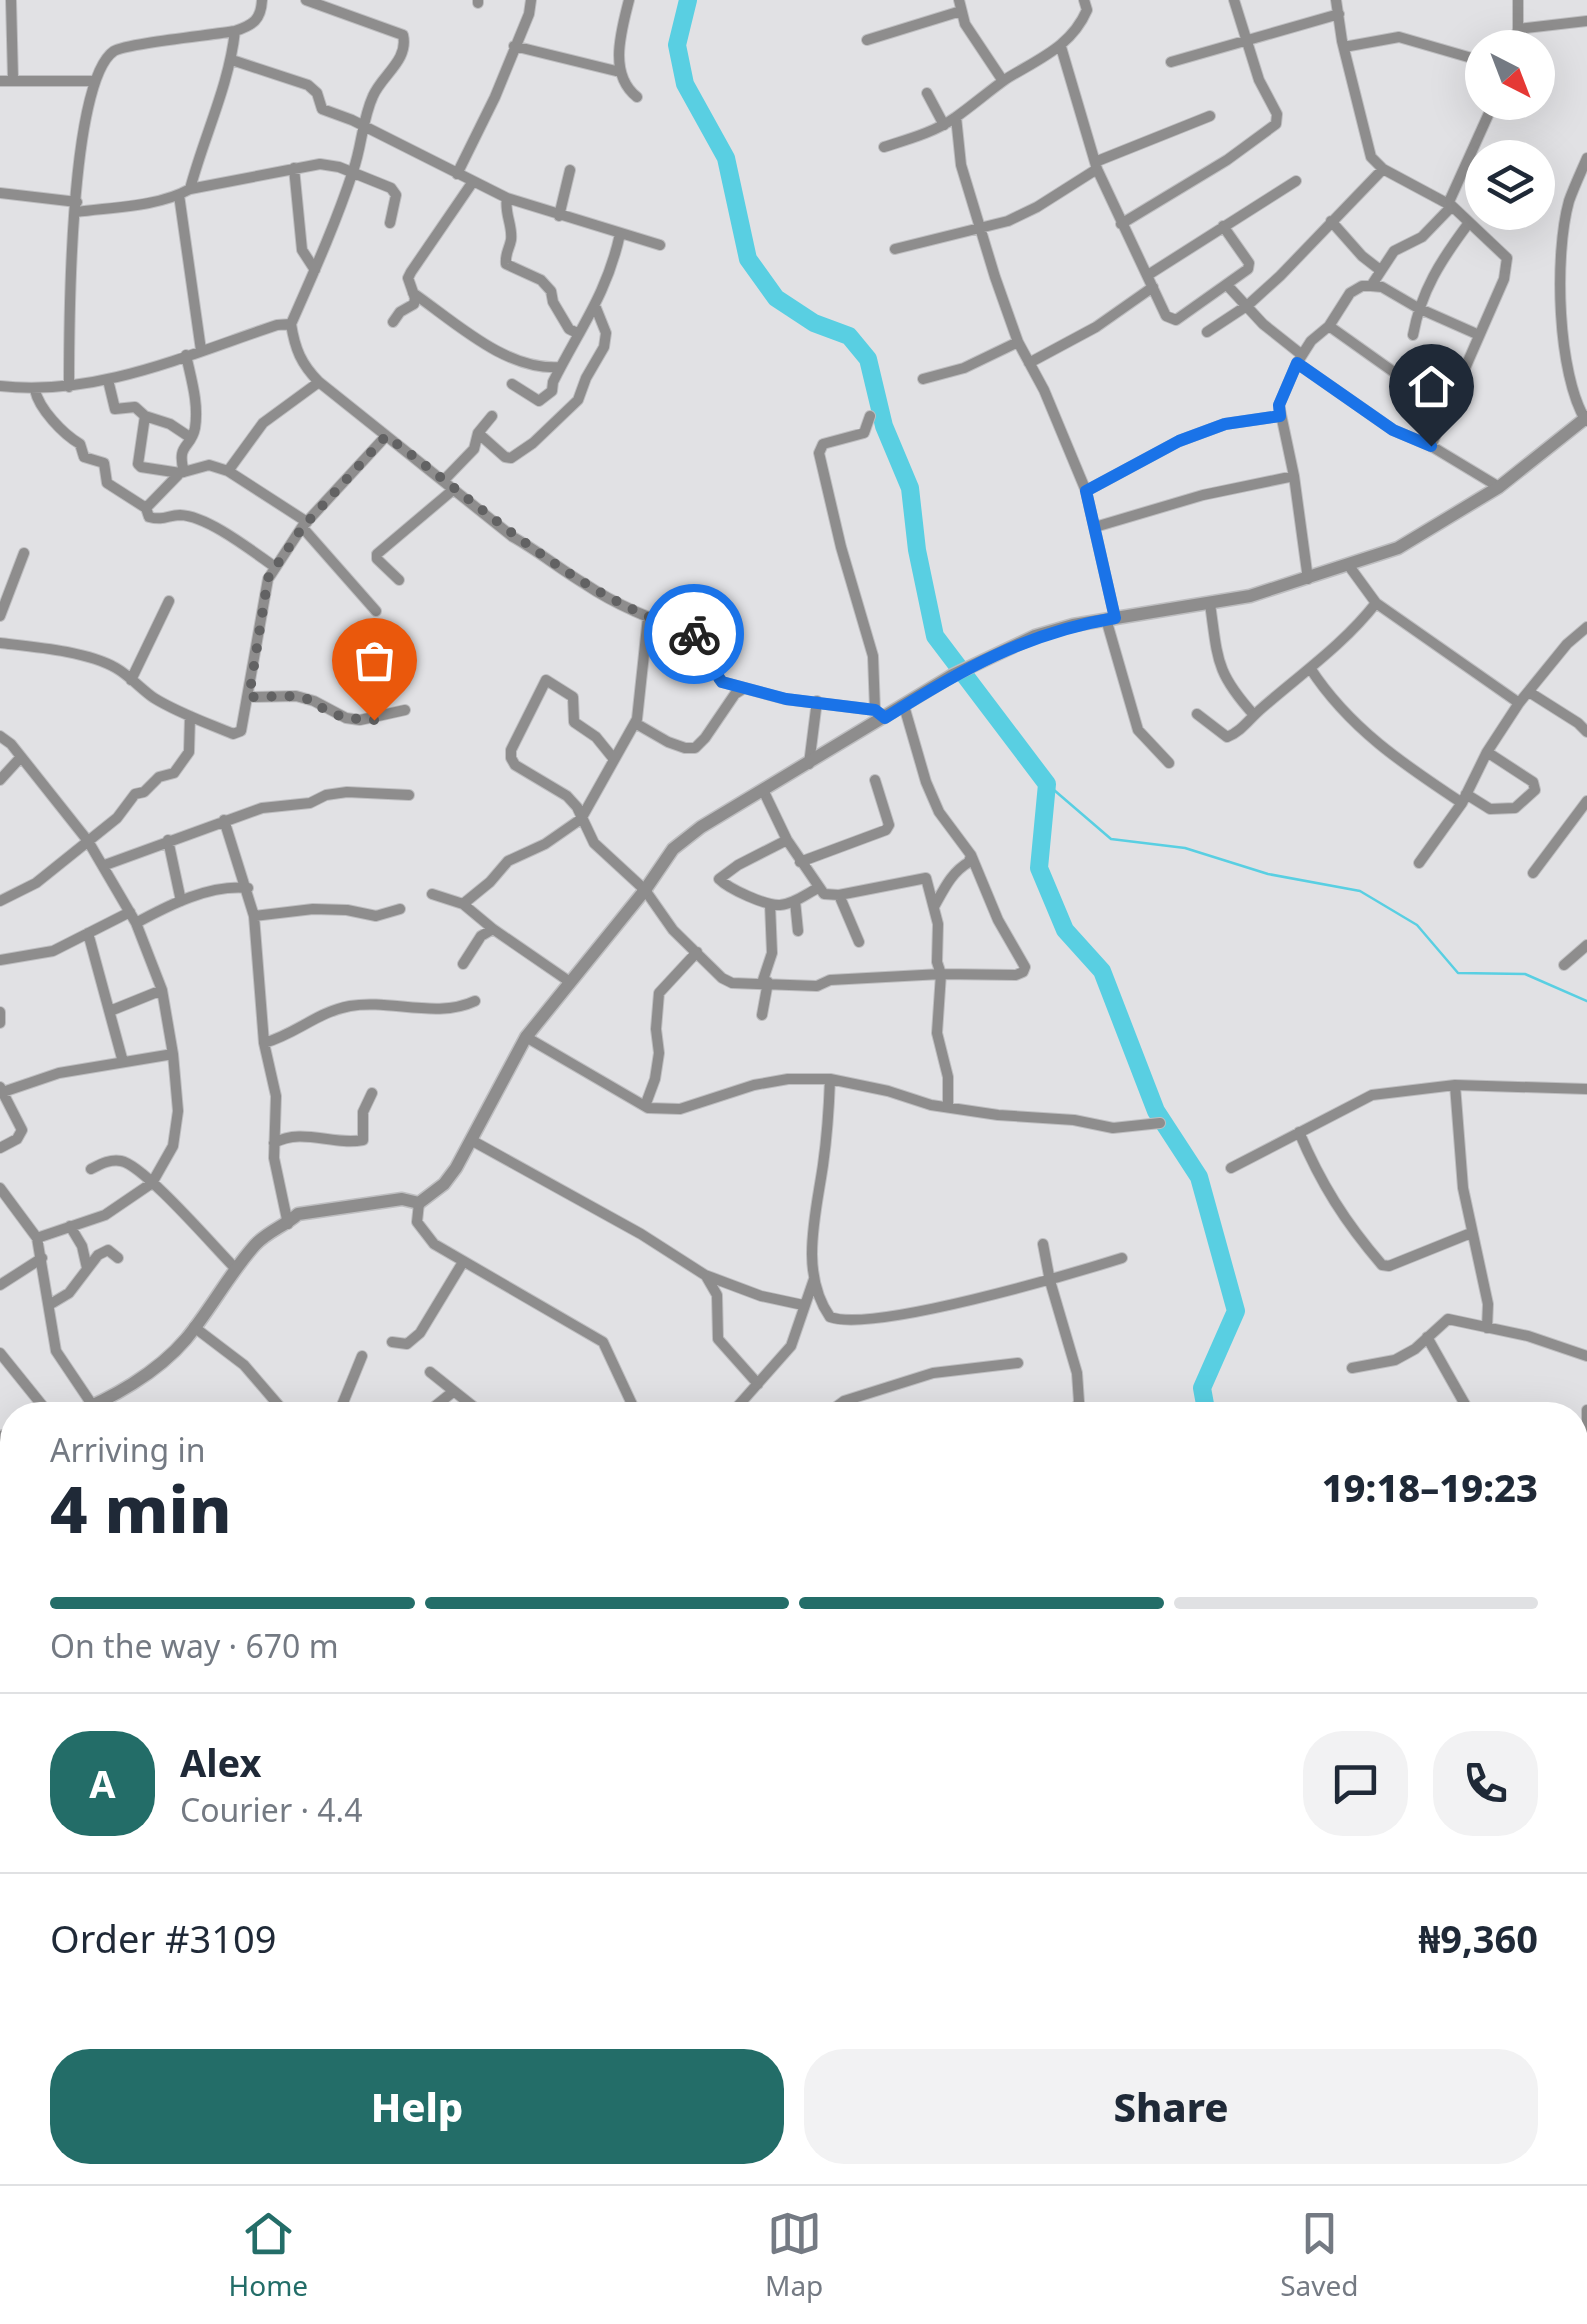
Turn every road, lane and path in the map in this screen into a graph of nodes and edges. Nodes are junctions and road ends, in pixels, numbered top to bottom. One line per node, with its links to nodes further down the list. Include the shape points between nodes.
1 (11, 0): 24 (street)
2 (262, 0): 14 (street, via 261,15)
3 (306, 0): 34 (street, via 404,35 404,52 375,91)
4 (532, 0): 17 (street)
5 (629, 0): 23 (street)
6 (1084, 0): 18 (street, via 1084,18)
7 (1234, 0): 16 (street)
8 (1336, 0): 11 (street)
9 (1518, 0): 13 (street)
10 (960, 6): 15 (street); 27 (street)
11 (1339, 14): 16 (street); 19 (street)
12 (1587, 21): 13 (street)
13 (1518, 29)
14 (235, 32): 21 (street); 26 (street, via 119,48)
15 (867, 40)
16 (1248, 42): 22 (street); 55 (street, via 1276,124)
17 (514, 46): 23 (street); 42 (street)
18 (1062, 46): 27 (street); 37 (street)
19 (1344, 47): 20 (street, via 1399,37); 39 (street, via 1366,147)
20 (1465, 56)
21 (232, 60): 34 (street, via 308,85 322,109); 45 (street)
22 (1171, 62)
23 (619, 68): 29 (street, via 623,84)
24 (14, 79): 25 (street); 26 (street)
25 (0, 81)
26 (94, 81): 50 (street)
27 (1003, 81): 31 (street)
28 (927, 93): 33 (street)
29 (637, 97)
30 (1210, 116): 37 (street)
31 (956, 118): 33 (street); 57 (street, via 961,164)
32 (1486, 120): 49 (street)
33 (944, 125): 35 (street)
34 (362, 126): 41 (street); 42 (street)
35 (884, 147)
36 (1587, 158): 98 (street, via 1569,201 1561,251 1567,364)
37 (1096, 166): 55 (street); 57 (street, via 1038,207)
38 (294, 168): 41 (street, via 320,164); 45 (street); 63 (street, via 302,250)
39 (1382, 169): 49 (street); 52 (street)
40 (570, 170): 51 (street)
41 (353, 172): 54 (street, via 395,192); 63 (street)
42 (457, 174): 44 (street)
43 (1296, 181): 56 (street)
44 (472, 183): 48 (street); 69 (street, via 411,272)
45 (190, 188): 47 (street)
46 (0, 193): 50 (street)
47 (178, 195): 50 (street); 81 (street)
48 (507, 198): 51 (street); 77 (street, via 506,264 541,280)
49 (1450, 205): 53 (street); 64 (street)
50 (76, 207): 91 (street)
51 (559, 216): 60 (street)
52 (1331, 221): 64 (street); 70 (street)
53 (1465, 221)
54 (390, 222)
55 (1121, 224): 65 (street)
56 (1224, 226): 65 (street); 66 (street, via 1249,264)
57 (980, 227): 62 (street); 80 (street)
58 (1465, 228): 72 (street)
59 (1475, 230): 79 (street, via 1507,258)
60 (620, 234): 61 (street); 71 (street)
61 (660, 245)
62 (895, 249)
63 (315, 270): 74 (street)
64 (1380, 270): 67 (street)
65 (1148, 275): 68 (street)
66 (1227, 285): 68 (street, via 1176,320 1166,316); 70 (street)
67 (1371, 286): 72 (street); 75 (street, via 1350,293)
68 (1153, 287): 84 (street)
69 (413, 293): 73 (street, via 414,304); 85 (street, via 497,351)
70 (1248, 304): 76 (street); 83 (street)
71 (596, 308): 77 (street); 99 (street, via 604,347 578,400 511,458)
72 (1418, 308): 78 (street); 79 (street)
73 (393, 322)
74 (290, 324): 81 (street); 88 (street, via 295,349)
75 (1329, 326): 83 (street); 93 (street)
76 (1207, 332)
77 (577, 333): 85 (street)
78 (1412, 335)
79 (1479, 335): 93 (street)
80 (1018, 342): 84 (street); 86 (street)
81 (201, 350): 82 (street)
82 (186, 355): 87 (street); 101 (street, via 196,406)
83 (1300, 359): 97 (street); 102 (street, via 1393,430)
84 (1029, 363): 108 (street)
85 (560, 367): 89 (street, via 544,400)
86 (922, 379)
87 (108, 380): 91 (street); 94 (street, via 115,408 135,407)
88 (319, 382): 100 (street); 103 (street, via 263,423)
89 (512, 384)
90 (0, 386): 92 (street)
91 (69, 387): 92 (street)
92 (35, 390): 109 (street, via 84,458 104,462 107,483)
93 (1448, 402): 102 (street)
94 (145, 416): 101 (street); 104 (street, via 138,464)
95 (492, 416): 99 (street)
96 (870, 416): 135 (street, via 864,433 822,444 819,453 873,656)
97 (1280, 416): 105 (street); 108 (street, via 1225,424 1179,441)
98 (1586, 419): 107 (street)
99 (478, 434): 106 (street)
100 (386, 436): 106 (street); 110 (street)
101 (192, 438): 104 (street, via 183,447)
102 (1431, 446): 107 (street)
103 (228, 471): 104 (street, via 209,465); 110 (street)
104 (182, 473): 109 (street)
105 (1294, 476): 111 (street); 115 (street)
106 (449, 484): 116 (street, via 377,554); 122 (street, via 513,537)
107 (1499, 488): 113 (street, via 1398,548)
108 (1086, 491): 111 (street)
109 (146, 508): 114 (street, via 149,517 177,514 201,522)
110 (305, 525): 114 (street); 120 (street)
111 (1095, 527): 123 (street)
112 (24, 553): 121 (street)
113 (1349, 566): 115 (street); 118 (street)
114 (275, 567): 130 (street)
115 (1308, 579): 119 (street)
116 (400, 580)
117 (169, 601): 127 (street)
118 (1376, 603): 126 (street); 132 (street)
119 (1210, 604): 123 (street); 137 (street, via 1220,670)
120 (376, 611)
121 (0, 616)
122 (648, 617): 128 (street, via 699,635 715,674); 139 (street)
123 (1110, 619): 133 (street, via 1035,636); 145 (street, via 1138,730)
124 (1587, 627): 129 (street)
125 (0, 643): 127 (street, via 102,663)
126 (1310, 668): 137 (street); 151 (street, via 1379,747)
127 (131, 680): 138 (street)
128 (743, 690): 131 (street); 139 (street, via 695,748)
129 (1529, 692): 132 (street); 140 (street)
130 (249, 697): 134 (street, via 296,696 360,720); 138 (street, via 241,731 233,734)
131 (817, 701): 135 (street); 146 (street)
132 (1520, 703): 142 (street)
133 (904, 706): 135 (street); 158 (street, via 939,812)
134 (405, 710)
135 (880, 714): 146 (street)
136 (1197, 714): 137 (street, via 1226,737)
137 (1254, 714)
138 (190, 716): 157 (street, via 183,764 135,794)
139 (635, 723): 144 (street)
140 (1587, 732)
141 (0, 736): 143 (street)
142 (1486, 752): 151 (street); 151 (street, via 1533,782 1534,790 1515,808 1490,809)
143 (20, 758): 147 (street); 157 (street)
144 (613, 758): 153 (street); 153 (street, via 574,722 573,697 546,680 510,758 567,796)
145 (1168, 763)
146 (809, 764): 149 (street)
147 (0, 780)
148 (875, 780): 159 (street, via 886,830)
149 (764, 792): 156 (street); 165 (street, via 673,849)
150 (409, 795): 154 (street, via 347,792)
151 (1464, 798): 160 (street)
152 (1587, 801): 162 (street)
153 (581, 818): 165 (street, via 607,858); 171 (street, via 508,861)
154 (224, 820): 155 (street); 163 (street)
155 (168, 840): 161 (street); 169 (street)
156 (786, 840): 159 (street); 172 (street, via 719,880)
157 (88, 841): 161 (street); 168 (street, via 36,883)
158 (971, 855): 173 (street); 187 (street, via 1025,967 1016,975)
159 (800, 862): 164 (street)
160 (1419, 863)
161 (104, 865): 175 (street)
162 (1532, 873)
163 (248, 888): 169 (street, via 228,886); 176 (street)
164 (818, 888): 167 (street); 170 (street)
165 (645, 890): 183 (street); 188 (street)
166 (432, 894): 171 (street)
167 (839, 895): 173 (street, via 921,877); 181 (street)
168 (0, 901)
169 (181, 901): 177 (street)
170 (795, 902): 172 (street); 179 (street)
171 (462, 904): 178 (street)
172 (770, 904): 189 (street, via 772,953)
173 (934, 906): 187 (street)
174 (400, 909): 176 (street, via 376,916 313,909)
175 (130, 912): 177 (street); 180 (street)
176 (254, 916): 197 (street)
177 (136, 923): 190 (street)
178 (493, 929): 185 (street); 188 (street)
179 (798, 930)
180 (88, 933): 184 (street, via 40,956); 192 (street)
181 (859, 942)
182 (1587, 945): 186 (street)
183 (696, 952): 189 (street, via 732,983); 205 (street, via 659,994 655,1079)
184 (0, 960)
185 (463, 964)
186 (1564, 966)
187 (941, 974): 189 (street, via 817,986); 206 (street, via 937,1033)
188 (570, 982): 196 (street)
189 (765, 983): 194 (street)
190 (162, 990): 192 (street); 198 (street)
191 (475, 1001): 197 (street, via 323,1012)
192 (110, 1011): 199 (street)
193 (0, 1012): 195 (street)
194 (762, 1016)
195 (0, 1023)
196 (526, 1037): 205 (street); 209 (street)
197 (264, 1043): 210 (street, via 276,1096)
198 (173, 1054): 199 (street); 214 (street, via 173,1146)
199 (123, 1062): 203 (street)
200 (830, 1079): 205 (street, via 788,1079 680,1109); 206 (street); 229 (street, via 812,1232)
201 (1455, 1085): 202 (street); 208 (street, via 1372,1096); 219 (street)
202 (1587, 1088)
203 (1, 1089): 211 (street, via 22,1130)
204 (372, 1093): 210 (street, via 362,1140 304,1136)
205 (645, 1106)
206 (948, 1106): 207 (street, via 1113,1128)
207 (1160, 1123)
208 (1300, 1132): 212 (street); 219 (street, via 1346,1224 1382,1265)
209 (471, 1140): 216 (street, via 444,1184); 228 (street)
210 (274, 1143): 217 (street)
211 (0, 1148)
212 (1231, 1168)
213 (92, 1169): 214 (street, via 123,1161)
214 (152, 1182): 218 (street, via 105,1215); 227 (street)
215 (0, 1188): 220 (street)
216 (420, 1203): 217 (street, via 397,1200 298,1214); 225 (street, via 422,1232)
217 (288, 1224): 227 (street, via 257,1243)
218 (70, 1226): 220 (street); 226 (street)
219 (1472, 1233): 235 (street)
220 (37, 1238): 222 (street)
221 (1042, 1244): 230 (street)
222 (42, 1258): 231 (street); 232 (street)
223 (118, 1258): 226 (street, via 105,1251)
224 (1122, 1258): 230 (street)
225 (463, 1262): 237 (street, via 420,1333 407,1344); 253 (street, via 603,1342)
226 (87, 1268): 232 (street, via 69,1293)
227 (236, 1269): 234 (street)
228 (705, 1275): 233 (street); 244 (street, via 717,1295 718,1339)
229 (814, 1279): 230 (street, via 827,1313 841,1321); 233 (street)
230 (1050, 1281): 256 (street)
231 (0, 1284)
232 (48, 1305): 247 (street, via 56,1351)
233 (803, 1305): 244 (street, via 791,1346)
234 (194, 1327): 248 (street, via 160,1364); 249 (street, via 244,1365)
235 (1488, 1328): 236 (street, via 1448,1320); 240 (street)
236 (1426, 1338): 242 (street, via 1395,1360); 257 (street)
237 (392, 1342)
238 (0, 1353): 246 (street)
239 (362, 1356): 250 (street)
240 (1587, 1356)
241 (1018, 1363): 255 (street, via 933,1373)
242 (1352, 1368)
243 (430, 1372): 245 (street)
244 (758, 1384): 254 (street)
245 (454, 1392): 251 (street); 252 (street)
246 (40, 1402)
247 (85, 1402)
248 (102, 1402)
249 (277, 1402)
250 (343, 1402)
251 (441, 1402)
252 (467, 1402)
253 (631, 1402)
254 (742, 1402)
255 (843, 1402)
256 (1079, 1402)
257 (1463, 1402)
258 (810, 2184): 259 (street)
259 (834, 2184)
260 (1166, 2184): 261 (street)
261 (1177, 2184)

